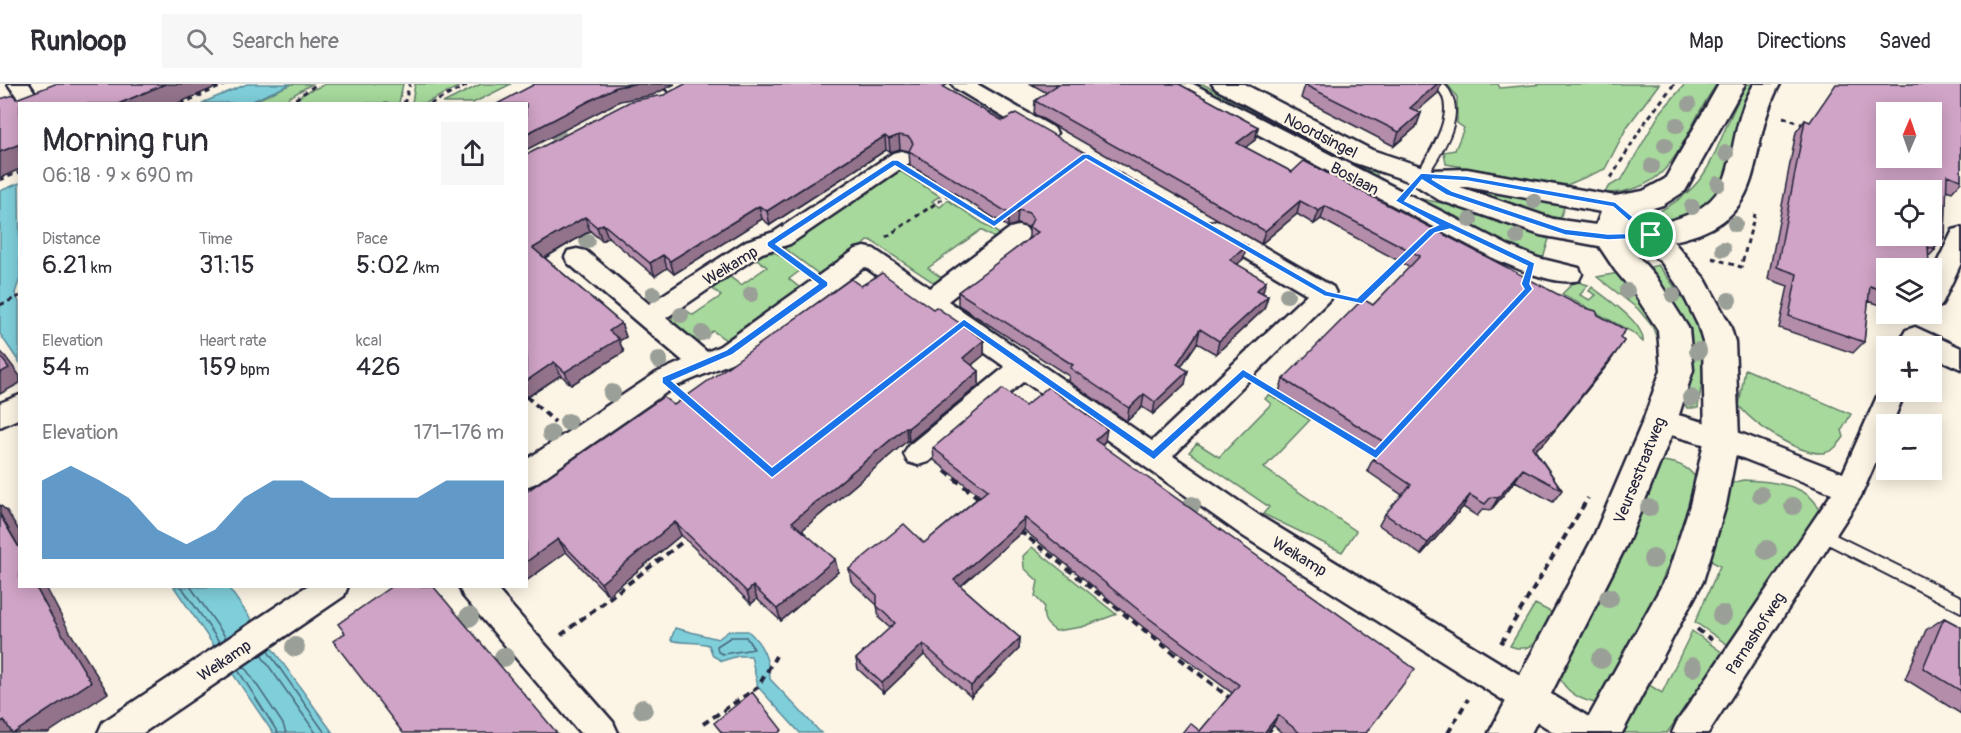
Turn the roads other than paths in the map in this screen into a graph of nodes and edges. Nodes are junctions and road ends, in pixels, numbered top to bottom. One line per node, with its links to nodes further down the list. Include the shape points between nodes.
1 (13, 84): 8 (street)
2 (18, 84): 10 (street)
3 (962, 84): 11 (street)
4 (1178, 84): 14 (street, Boslaan)
5 (1225, 84): 13 (street, Noordsingel, via 1362,156)
6 (1438, 84): 13 (lane, via 1452,113)
7 (1732, 84): 16 (street, via 1675,185)
8 (0, 89)
9 (1762, 96): 18 (street, via 1732,197 1705,220)
10 (32, 102)
11 (1066, 144)
12 (898, 160): 24 (street, Weikamp, via 782,238 754,247)
13 (1421, 176): 14 (street); 16 (street, Noordsingel, via 1467,178)
14 (1399, 201): 21 (street, Boslaan, via 1532,265)
15 (1199, 220): 35 (street, via 1324,293)
16 (1612, 221): 18 (street, Noordsingel); 32 (street, Veursestraatweg, via 1673,329 1677,370)
17 (1017, 235): 23 (street)
18 (1651, 235): 33 (street, via 1688,278 1714,325 1719,342)
19 (1961, 236): 22 (street)
20 (578, 257): 24 (street)
21 (1570, 274)
22 (1942, 278)
23 (932, 300): 27 (street, Weikamp, via 865,255 729,353); 28 (street, Weikamp)
24 (650, 316): 27 (street)
25 (1942, 352): 26 (street)
26 (1961, 359)
27 (704, 364): 36 (street, Weikamp, via 665,380)
28 (1024, 366): 34 (street); 35 (street, Weikamp)
29 (1888, 402): 37 (street, Parnashofweg)
30 (18, 406): 31 (street)
31 (0, 416)
32 (1660, 422): 33 (street); 42 (street, Veursestraatweg, via 1610,542)
33 (1722, 438): 37 (street); 47 (street, via 1708,504 1684,580)
34 (919, 453)
35 (1154, 456): 42 (street, Weikamp, via 1253,527)
36 (528, 474)
37 (1851, 488): 38 (street, Parnashofweg)
38 (1821, 534): 41 (lane); 48 (street, Parnashofweg)
39 (330, 588): 43 (street, Weikamp)
40 (476, 588): 44 (street)
41 (1961, 605)
42 (1527, 696): 45 (street, Veursestraatweg); 46 (street, Weikamp)
43 (116, 733)
44 (601, 733)
45 (1509, 733)
46 (1585, 733)
47 (1600, 733)
48 (1689, 733)

